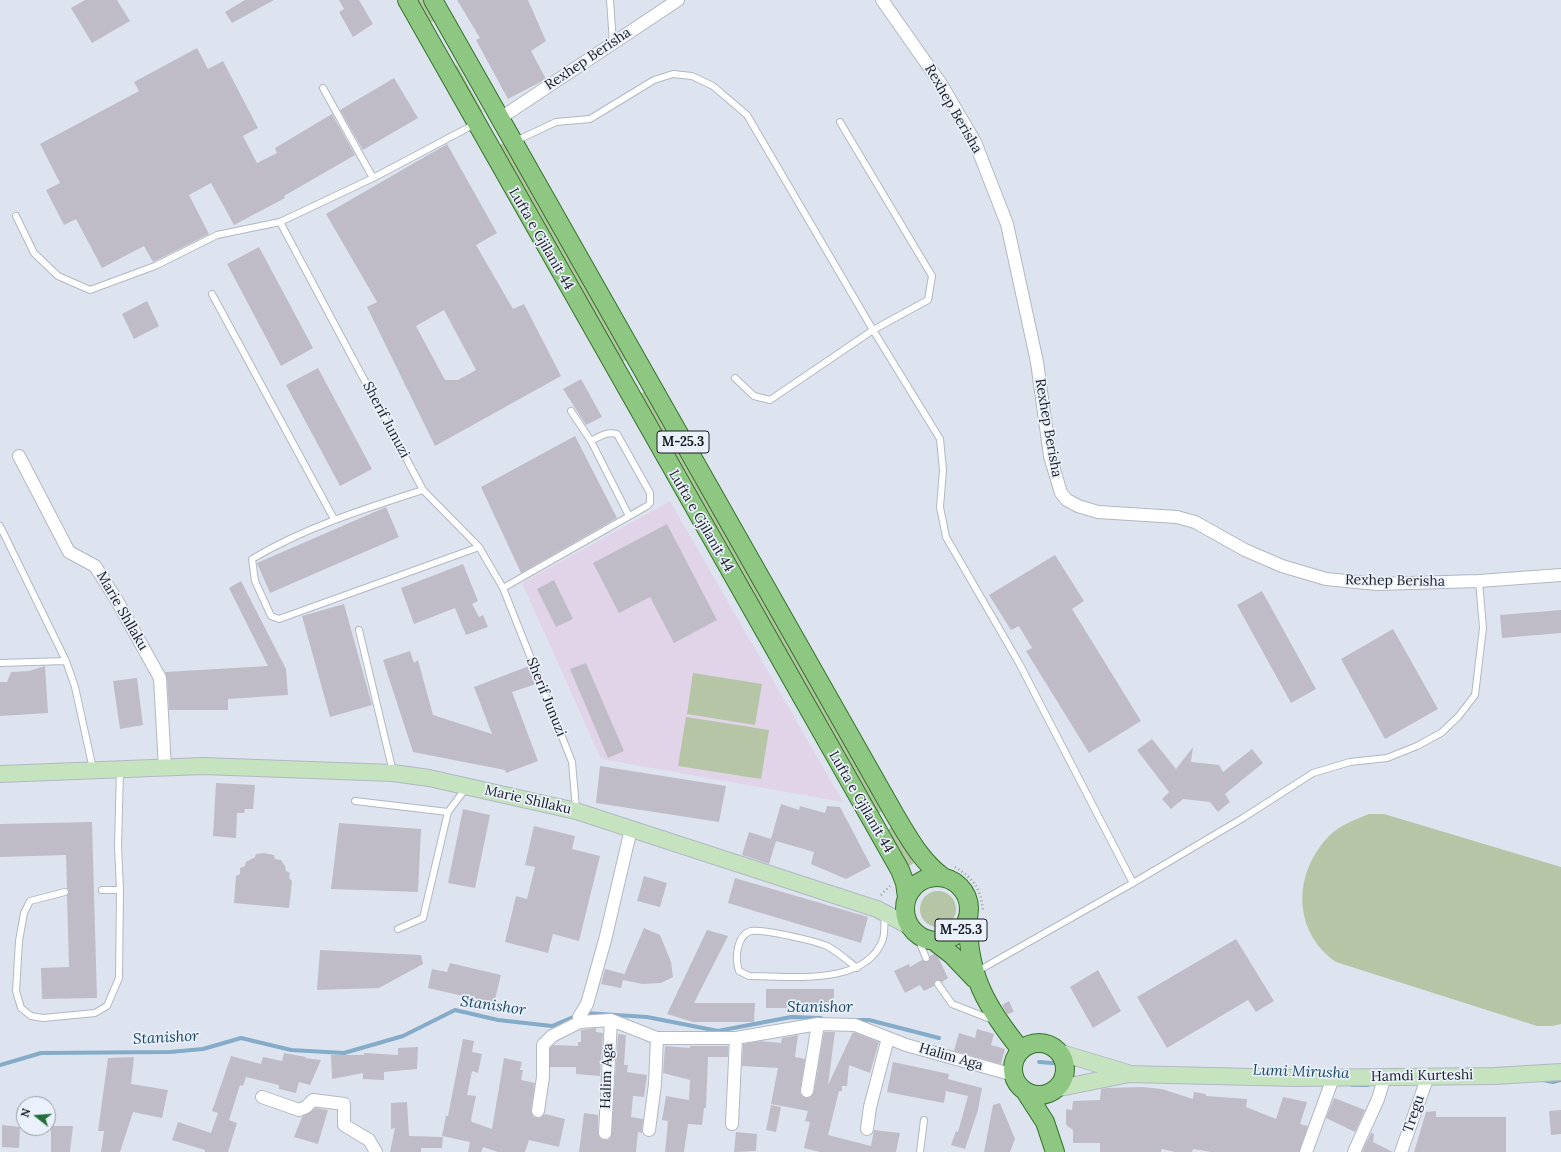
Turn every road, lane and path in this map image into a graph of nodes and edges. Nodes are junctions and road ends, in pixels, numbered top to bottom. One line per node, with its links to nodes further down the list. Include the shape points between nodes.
1 (407, 0): 10 (main road, Lufta e Gjilanit 44 / M-25.3)
2 (433, 0): 8 (main road, Lufta e Gjilanit 44 / M-25.3)
3 (610, 0): 6 (lane)
4 (678, 0): 6 (street, Rexhep Berisha)
5 (882, 0): 27 (street, Rexhep Berisha, via 941,84 975,142 1007,224 1037,362 1050,456 1061,493 1067,500 1098,512 1177,518 1195,522 1245,550 1282,566 1326,579 1377,584)
6 (613, 43): 8 (street, Rexhep Berisha)
7 (323, 88): 12 (lane)
8 (499, 119): 11 (main road, Lufta e Gjilanit 44 / M-25.3)
9 (840, 122): 16 (lane, via 932,276 928,300)
10 (476, 124): 12 (lane); 47 (main road, Lufta e Gjilanit 44 / M-25.3, via 900,870 905,883)
11 (511, 140): 16 (lane, via 522,138 556,122 590,119 654,80 673,74 692,76 713,86 747,115); 42 (main road, Lufta e Gjilanit 44 / M-25.3, via 894,815 929,867)
12 (373, 178): 14 (lane)
13 (16, 216): 14 (lane, via 34,253 58,276 90,290 155,266 217,235)
14 (280, 222): 21 (lane, Sherif Junuzi)
15 (212, 294): 23 (lane)
16 (873, 330): 17 (lane, via 770,400 754,396); 43 (lane, via 940,438 943,470 940,507 946,536 1019,663)
17 (734, 378)
18 (571, 411): 19 (lane)
19 (591, 441): 22 (lane); 22 (lane, via 611,432 617,434 650,493 650,503)
20 (19, 456): 32 (street, Marie Shllaku, via 69,552 95,566 160,678)
21 (423, 490): 23 (lane); 25 (lane, Sherif Junuzi)
22 (629, 516): 28 (lane)
23 (334, 519): 25 (lane, via 252,559 255,580 271,616 279,620)
24 (0, 526): 30 (lane)
25 (479, 547): 28 (lane, Sherif Junuzi)
26 (1561, 575): 27 (street, Rexhep Berisha)
27 (1479, 581): 43 (lane, via 1483,628 1475,695 1458,717 1441,732 1417,746 1387,758 1350,762 1313,773)
28 (503, 588): 39 (lane, Sherif Junuzi, via 572,762)
29 (359, 630): 35 (lane)
30 (66, 661): 31 (lane); 34 (lane)
31 (0, 663)
32 (165, 768): 33 (street, Marie Shllaku); 35 (street, Marie Shllaku, via 203,766)
33 (120, 770): 34 (street, Marie Shllaku); 45 (lane)
34 (94, 771): 36 (street, Marie Shllaku)
35 (393, 773): 37 (street, Marie Shllaku)
36 (0, 774)
37 (467, 787): 39 (street, Marie Shllaku); 40 (lane)
38 (355, 801): 40 (lane)
39 (576, 811): 41 (street, Marie Shllaku)
40 (448, 812): 50 (lane, via 423,918)
41 (631, 829): 48 (street, Marie Shllaku); 57 (street, via 605,940 587,1004)
42 (943, 877): 47 (main road, via 921,881 912,888); 49 (main road, M-25.3, via 957,884 967,896)
43 (1134, 883): 55 (lane)
44 (102, 890): 45 (lane)
45 (120, 890): 46 (lane, via 119,978 107,1006 95,1013 55,1017 30,1016 21,1008 16,991 19,941 24,913 30,901)
46 (65, 892)
47 (906, 900): 48 (street, Marie Shllaku); 51 (main road, M-25.3, via 905,914)
48 (881, 911): 51 (street, Marie Shllaku); 54 (lane, via 883,938 872,957)
49 (968, 918): 52 (main road, M-25.3, via 964,926 951,938); 55 (main road, M-25.3, via 969,952)
50 (398, 929)
51 (912, 929): 52 (main road, M-25.3, via 924,939); 53 (lane)
52 (934, 941): 55 (main road, M-25.3)
53 (926, 958)
54 (857, 968): 54 (lane, via 824,976 749,976 739,971 736,962 738,946 743,936 751,932 766,932 822,944)
55 (974, 976): 59 (main road, M-25.3)
56 (938, 984): 59 (lane, via 952,1004)
57 (580, 1019): 58 (street, Halim Aga); 76 (street, Halim Aga, via 542,1044 543,1077)
58 (611, 1020): 61 (street, Halim Aga); 82 (street, Halim Aga)
59 (998, 1021): 64 (main road, M-25.3)
60 (818, 1024): 62 (street, Halim Aga); 63 (street, Halim Aga, via 856,1025); 73 (street)
61 (657, 1038): 62 (street, Halim Aga); 81 (street)
62 (736, 1038): 79 (street)
63 (888, 1038): 68 (street, Halim Aga); 80 (street, via 870,1107)
64 (1021, 1050): 65 (main road, via 1028,1045 1044,1044); 68 (main road, via 1014,1063)
65 (1058, 1052): 67 (street, Hamdi Kurteshi); 72 (main road, via 1062,1058 1064,1075)
66 (1556, 1071): 70 (street, Hamdi Kurteshi, via 1494,1076)
67 (1129, 1074): 71 (street, Hamdi Kurteshi); 72 (street, Hamdi Kurteshi)
68 (1014, 1075): 74 (main road, via 1019,1086)
69 (1384, 1076): 70 (street, Hamdi Kurteshi); 71 (street, Hamdi Kurteshi); 87 (street, via 1378,1099)
70 (1428, 1076): 88 (street, Tregu)
71 (1333, 1078): 86 (street)
72 (1052, 1090): 74 (main road, via 1041,1095); 78 (main road)
73 (807, 1091)
74 (1025, 1091): 78 (main road)
75 (262, 1097): 83 (street, via 299,1110 312,1100 344,1104 344,1125 370,1140)
76 (538, 1111)
77 (924, 1120): 84 (lane)
78 (1045, 1122): 85 (main road)
79 (732, 1124)
80 (867, 1129)
81 (649, 1130)
82 (605, 1133)
83 (376, 1152)
84 (920, 1152)
85 (1055, 1152)
86 (1306, 1152)
87 (1354, 1152)
88 (1401, 1152)

